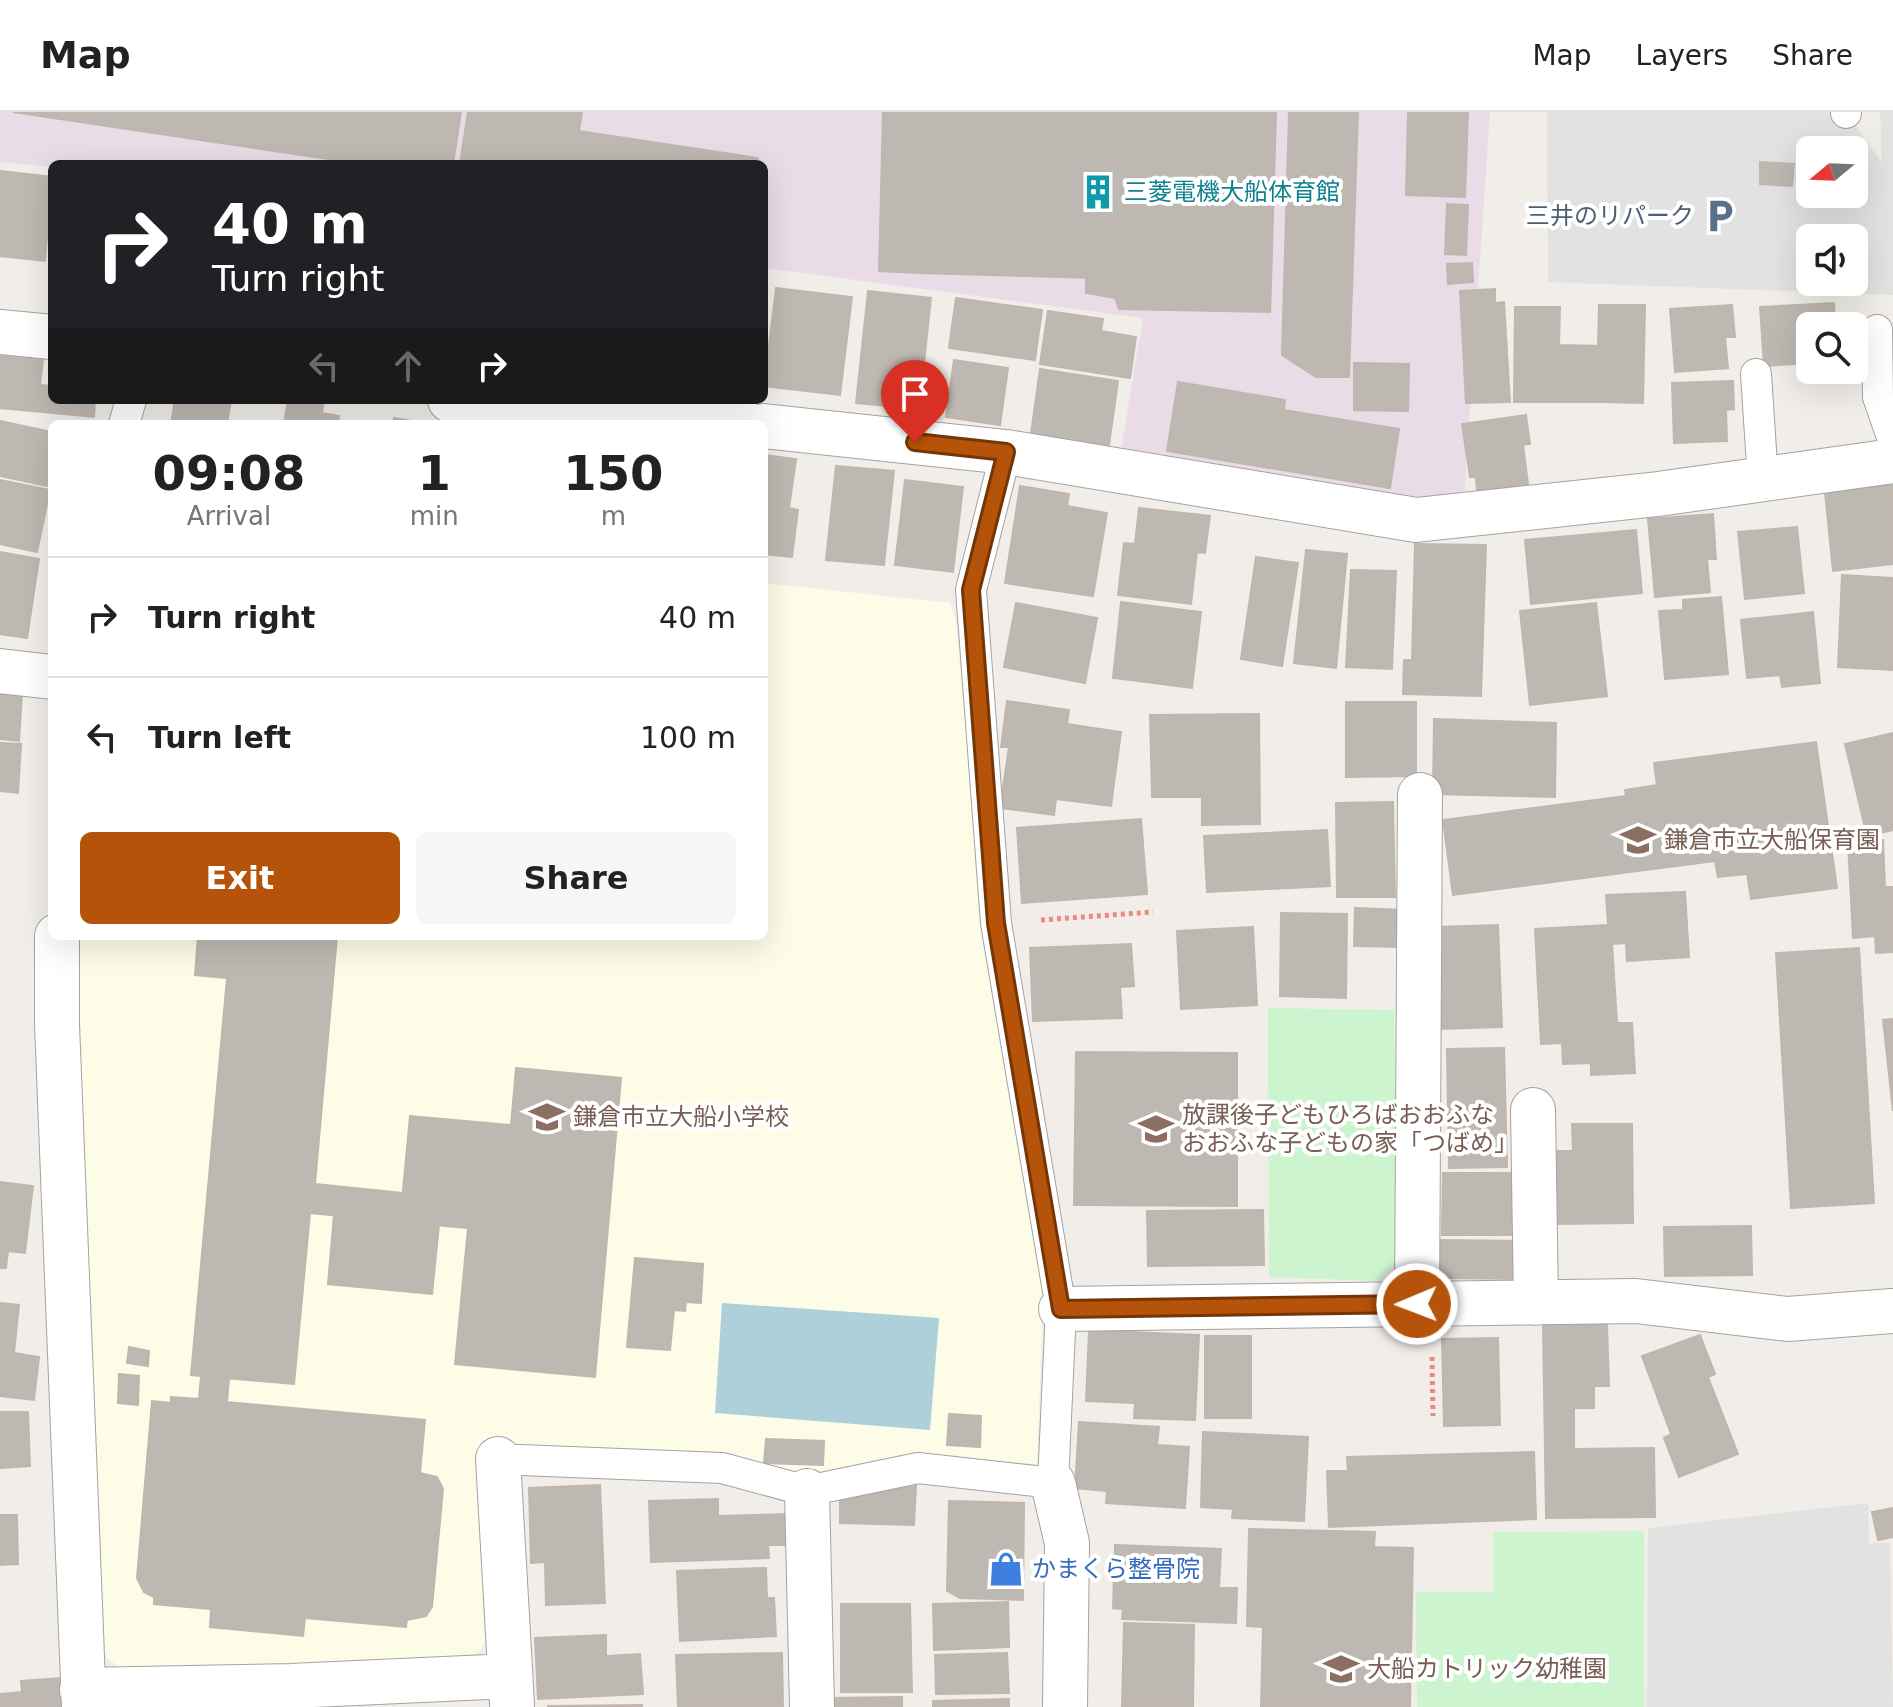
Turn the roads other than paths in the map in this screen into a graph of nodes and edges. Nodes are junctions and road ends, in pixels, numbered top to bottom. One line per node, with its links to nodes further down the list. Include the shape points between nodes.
1 (1877, 330): 8 (lane, via 1878,397)
2 (0, 332): 3 (street)
3 (48, 337)
4 (1756, 374): 11 (lane)
5 (475, 404): 6 (street)
6 (709, 420)
7 (768, 426): 9 (street)
8 (1893, 440)
9 (1006, 452): 11 (street, via 1416,520); 19 (lane, via 971,590 996,923)
10 (1893, 461): 11 (street)
11 (1763, 481)
12 (0, 671): 13 (street)
13 (48, 677)
14 (1420, 795): 18 (street)
15 (57, 940): 26 (street)
16 (1533, 1110): 17 (street)
17 (1536, 1303): 18 (street); 20 (street, via 1636,1301 1788,1319)
18 (1417, 1304): 19 (street)
19 (1061, 1309): 22 (lane)
20 (1893, 1311)
21 (498, 1459): 23 (lane, via 722,1468); 24 (street)
22 (1053, 1483): 23 (lane, via 918,1468); 28 (street, via 1067,1543)
23 (807, 1491): 27 (street)
24 (511, 1692): 25 (street)
25 (209, 1697): 26 (street)
26 (83, 1698)
27 (812, 1707)
28 (1065, 1707)

